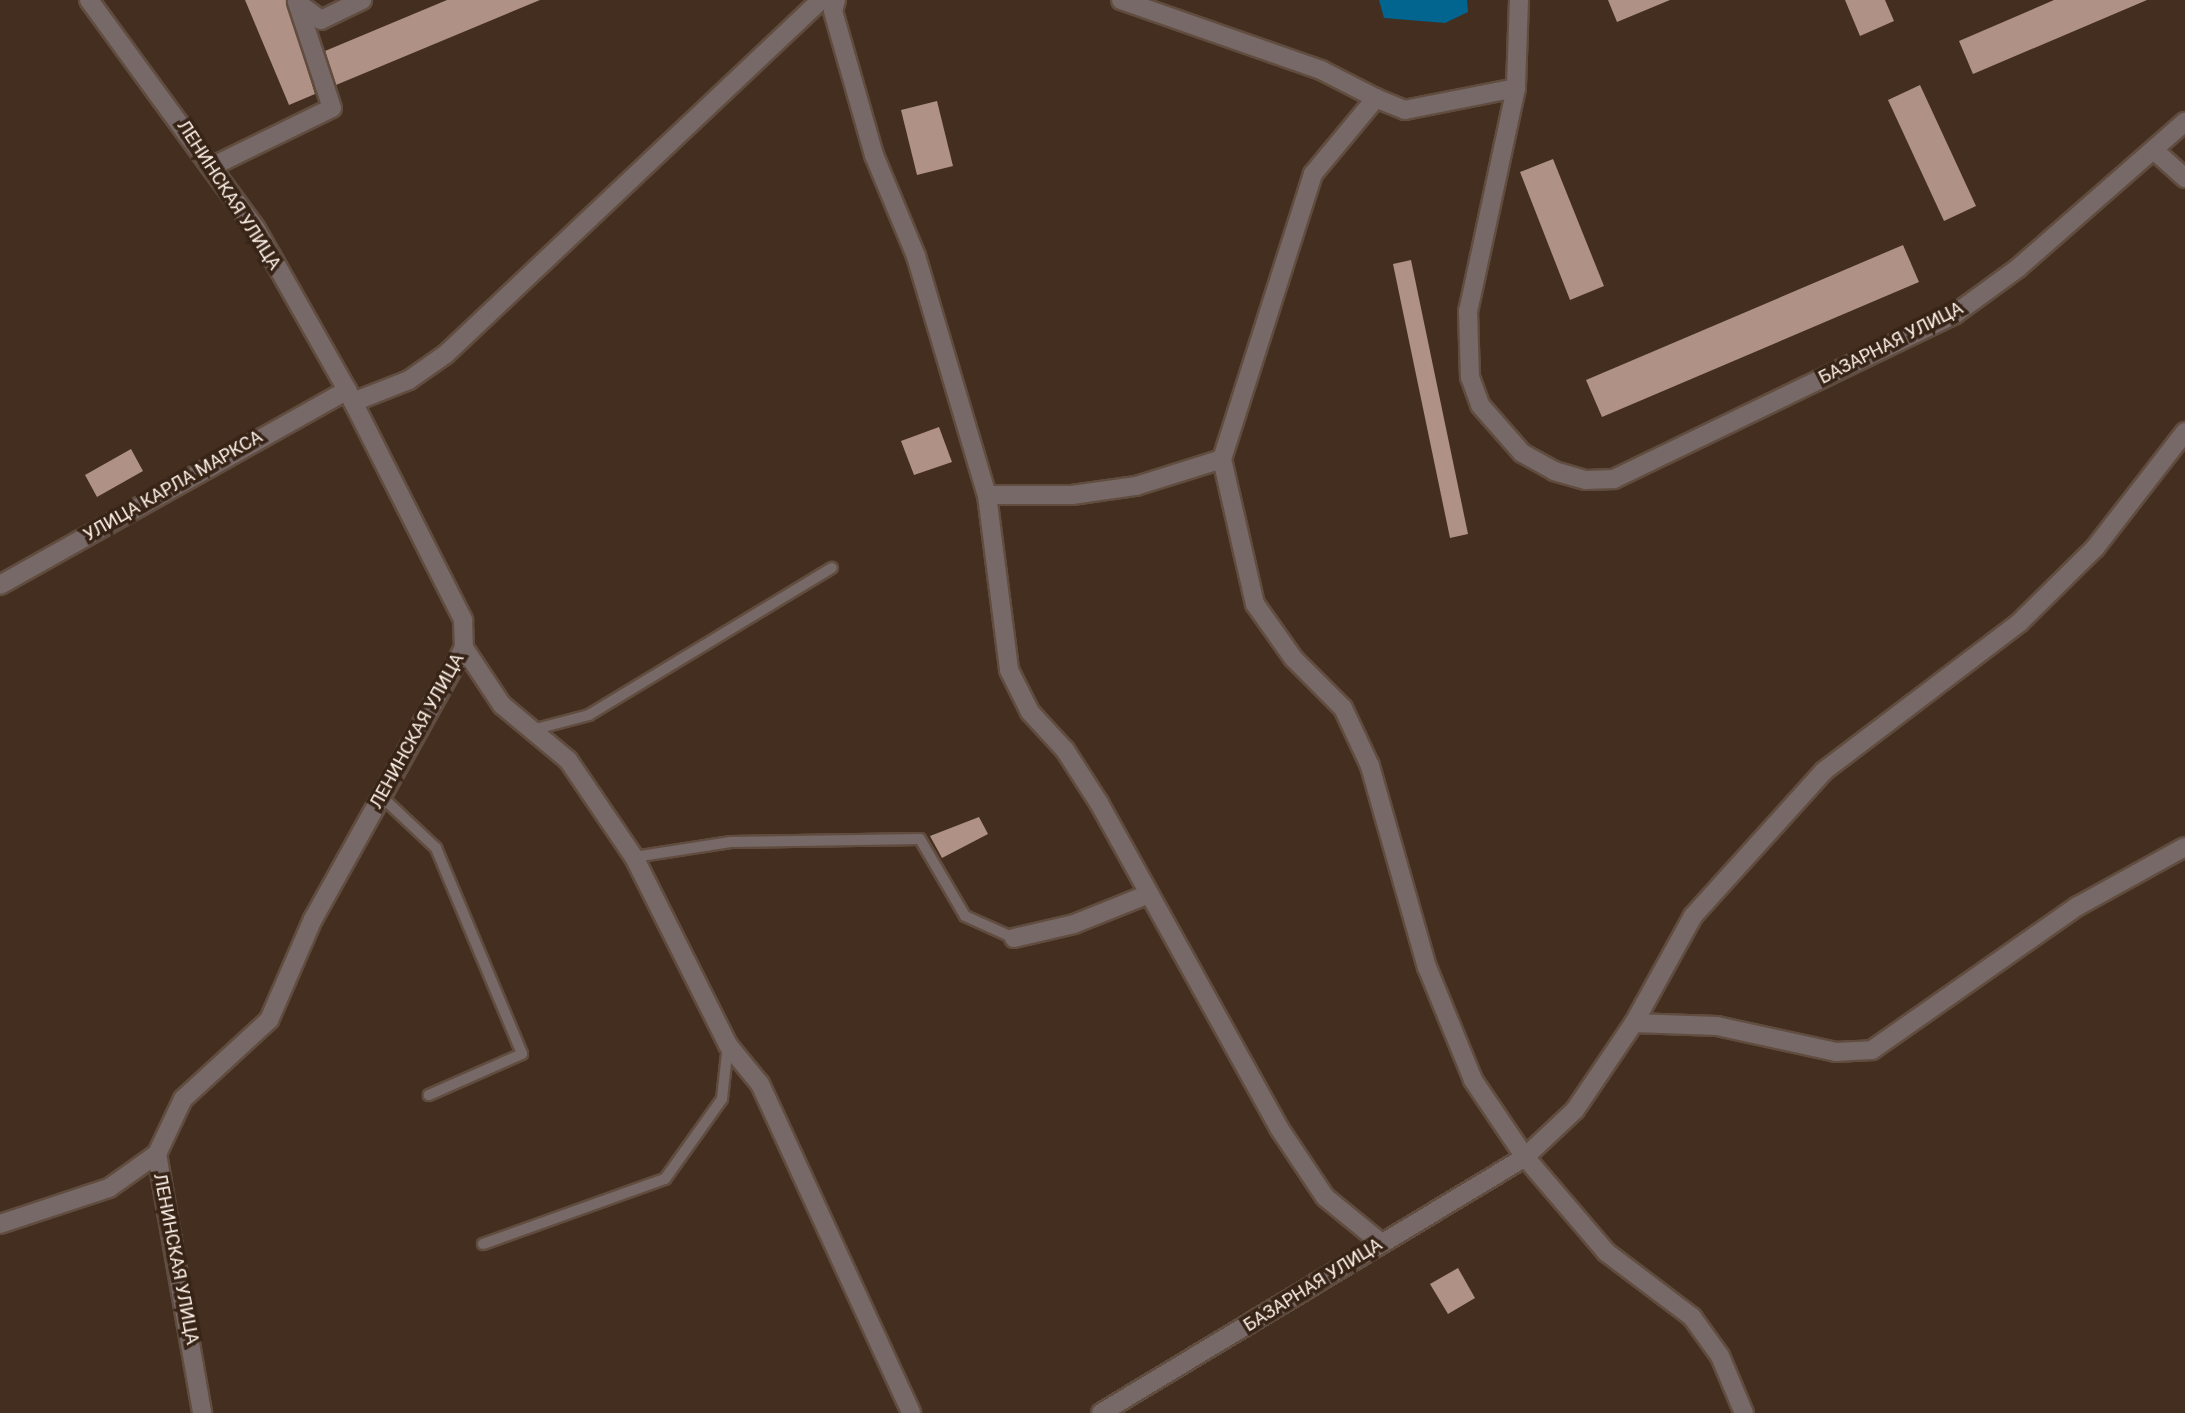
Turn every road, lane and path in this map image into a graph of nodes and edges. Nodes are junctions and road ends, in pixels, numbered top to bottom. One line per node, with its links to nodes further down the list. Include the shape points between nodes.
1 (89, 0): 12 (street, ЛЕНИНСКАЯ УЛИЦА)
2 (362, 0): 7 (street, via 321,20)
3 (821, 0): 14 (street, УЛИЦА КАРЛА МАРКСА, via 446,354 409,380)
4 (836, 0): 17 (street, via 833,11 874,155 916,256)
5 (1121, 0): 9 (street, via 1321,70)
6 (1519, 0): 8 (street, БАЗАРНАЯ УЛИЦА)
7 (297, 1): 12 (street, via 332,108)
8 (1516, 88): 9 (street, via 1405,110); 11 (street, БАЗАРНАЯ УЛИЦА, via 1468,311 1470,377 1488,414 1522,453 1554,471 1586,481 1614,478 1955,314 2018,268)
9 (1376, 98): 16 (street, via 1313,174)
10 (2185, 122): 11 (street, БАЗАРНАЯ УЛИЦА)
11 (2154, 150): 13 (street)
12 (213, 166): 14 (street, ЛЕНИНСКАЯ УЛИЦА, via 256,229)
13 (2185, 178)
14 (350, 396): 19 (street, УЛИЦА КАРЛА МАРКСА); 20 (street, ЛЕНИНСКАЯ УЛИЦА, via 463,620)
15 (2185, 432): 27 (street, БАЗАРНАЯ УЛИЦА, via 2095,548 2020,622 1824,771 1693,916)
16 (1222, 459): 17 (street, via 1136,486 1072,495); 31 (street, via 1255,604 1294,659 1343,708 1370,766 1432,979 1473,1080)
17 (987, 495): 25 (street, via 1009,670 1030,712 1065,750)
18 (832, 568): 21 (lane, via 589,715)
19 (0, 585)
20 (464, 648): 21 (street, via 502,705); 22 (street, ЛЕНИНСКАЯ УЛИЦА)
21 (532, 730): 24 (street, via 568,760)
22 (381, 796): 29 (lane, via 436,848 522,1054); 30 (street, ЛЕНИНСКАЯ УЛИЦА, via 313,919 269,1020 183,1099)
23 (2185, 846): 27 (street, via 2078,906 1872,1050 1836,1052 1717,1026)
24 (634, 857): 26 (lane, via 731,842 920,839 965,916); 28 (street)
25 (1149, 894): 26 (street, via 1073,924); 33 (street, via 1287,1140 1325,1197)
26 (1014, 938)
27 (1634, 1023): 31 (street, БАЗАРНАЯ УЛИЦА, via 1575,1110)
28 (728, 1045): 34 (lane, via 722,1099 665,1179); 36 (street, via 760,1084)
29 (429, 1095)
30 (157, 1154): 32 (street, via 109,1188); 35 (street, ЛЕНИНСКАЯ УЛИЦА)
31 (1525, 1157): 33 (street, БАЗАРНАЯ УЛИЦА); 38 (street, via 1606,1252 1692,1317 1720,1356)
32 (0, 1224)
33 (1380, 1242): 37 (street, БАЗАРНАЯ УЛИЦА)
34 (483, 1244)
35 (202, 1413)
36 (911, 1413)
37 (1101, 1413)
38 (1744, 1413)

